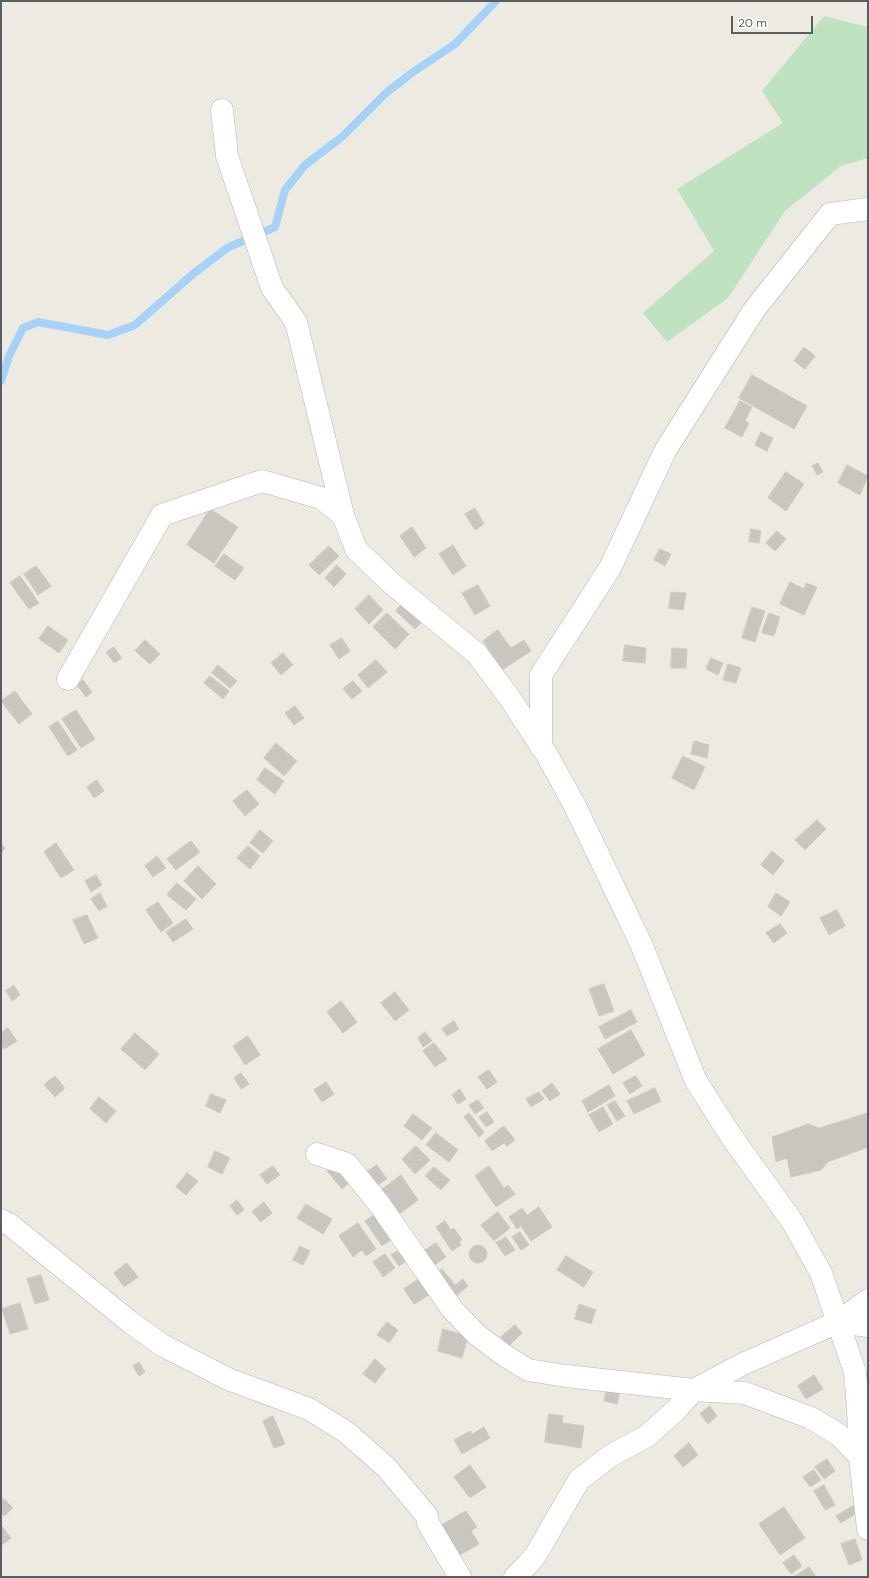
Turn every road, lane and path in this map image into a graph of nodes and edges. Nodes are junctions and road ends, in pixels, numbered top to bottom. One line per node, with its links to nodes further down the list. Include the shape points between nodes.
1 (222, 110): 3 (street, via 227,156 272,288 296,322)
2 (868, 209): 5 (street, via 830,214 754,310 665,451 610,568 541,675)
3 (343, 515): 4 (street, via 321,498 262,481 162,515); 5 (street, via 356,548 390,582 477,654)
4 (68, 679)
5 (541, 747): 9 (street, via 574,804 642,946 696,1081 731,1136 792,1221 821,1273)
6 (317, 1154): 11 (street, via 347,1164 380,1205 452,1309 478,1336 504,1355 528,1370)
7 (1, 1220): 14 (street, via 162,1345 228,1380 309,1409 346,1432 386,1468 427,1516 428,1523)
8 (868, 1300): 9 (street)
9 (838, 1322): 10 (street); 11 (street, via 743,1364); 12 (street, via 855,1372)
10 (868, 1326)
11 (694, 1390): 12 (street, via 744,1393 811,1418 839,1435); 15 (street, via 647,1436 610,1456 579,1480 535,1556)
12 (860, 1457): 13 (street)
13 (868, 1529)
14 (460, 1577)
15 (515, 1577)

